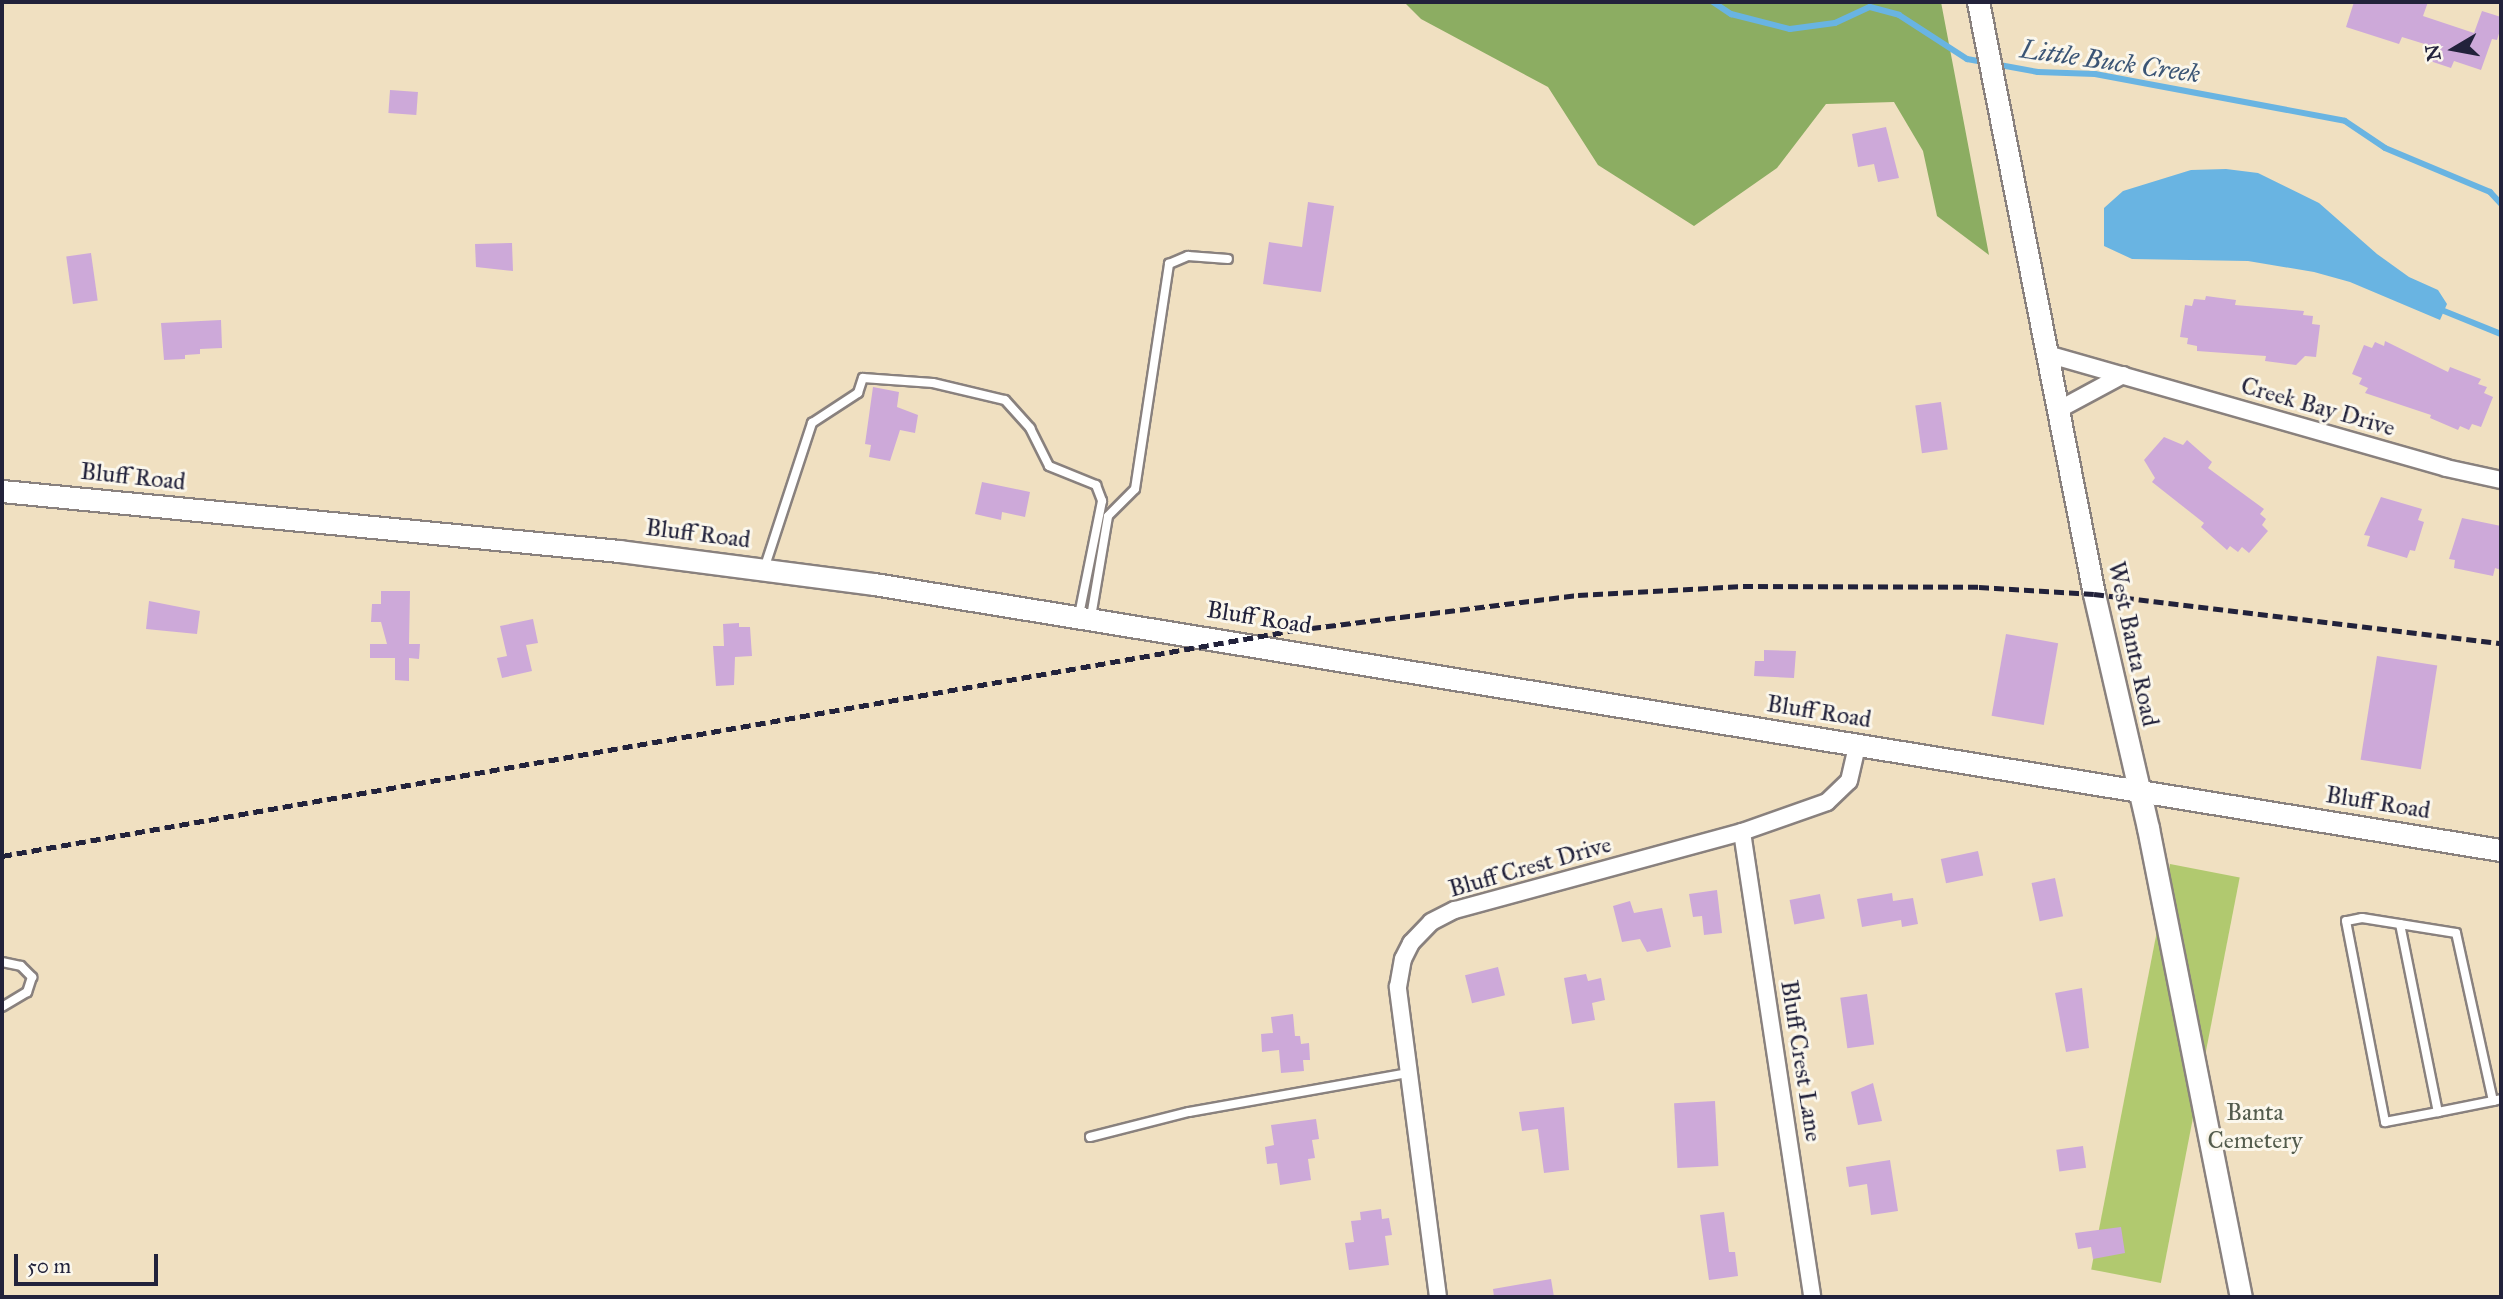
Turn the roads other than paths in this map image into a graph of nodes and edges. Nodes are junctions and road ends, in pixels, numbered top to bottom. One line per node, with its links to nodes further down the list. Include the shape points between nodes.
1 (1978, 4): 3 (main road, West Banta Road)
2 (1228, 259): 9 (lane, via 1188,256 1169,264 1135,489 1108,516)
3 (2047, 354): 4 (street, Creek Bay Drive); 5 (main road, West Banta Road)
4 (2123, 375): 5 (street); 6 (street, Creek Bay Drive)
5 (2058, 410): 11 (main road, West Banta Road)
6 (2501, 480)
7 (2, 491): 8 (main road, Bluff Road)
8 (764, 569): 9 (main road, Bluff Road); 9 (lane, via 811,423 859,393 863,378 933,383 1005,400 1030,428 1049,466 1096,485 1102,501)
9 (1085, 616): 10 (main road, Bluff Road)
10 (1857, 745): 11 (main road, Bluff Road); 12 (street, Bluff Crest Drive, via 1849,781 1837,797)
11 (2138, 792): 13 (main road, Bluff Road); 23 (main road, West Banta Road)
12 (1742, 832): 17 (street, Bluff Crest Drive, via 1455,910 1431,922 1411,943 1399,978); 22 (street, Bluff Crest Lane)
13 (2501, 850)
14 (2400, 924): 18 (lane, via 2456,933); 19 (lane); 19 (lane, via 2346,921 2345,933 2385,1122)
15 (2, 962): 16 (lane, via 21,966 32,977 27,992)
16 (2, 1007)
17 (1409, 1073): 20 (lane, via 1189,1112); 21 (street, Bluff Crest Drive)
18 (2497, 1100): 19 (lane)
19 (2438, 1112)
20 (1090, 1137)
21 (1438, 1297)
22 (1812, 1297)
23 (2241, 1297)

